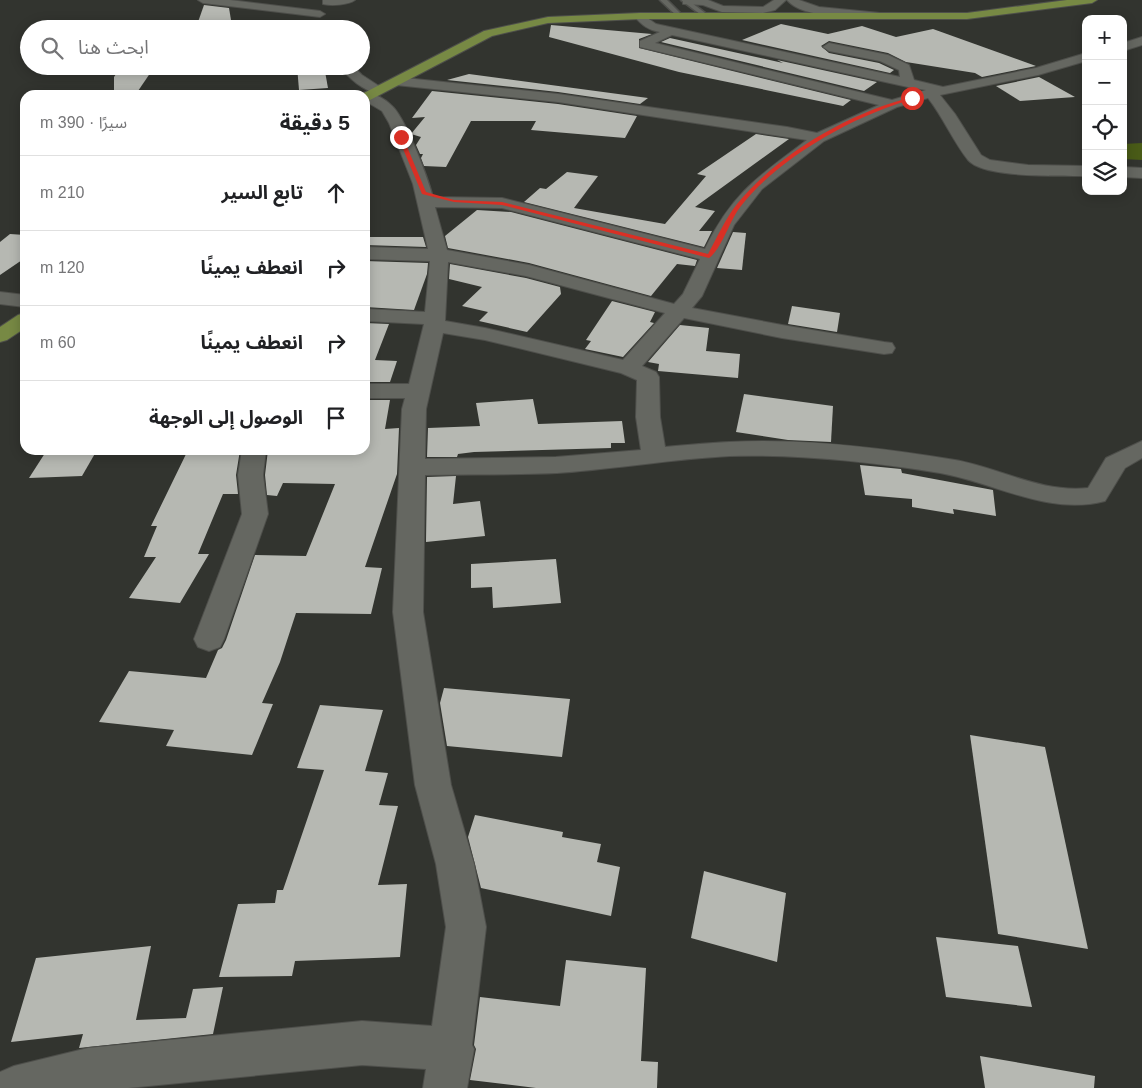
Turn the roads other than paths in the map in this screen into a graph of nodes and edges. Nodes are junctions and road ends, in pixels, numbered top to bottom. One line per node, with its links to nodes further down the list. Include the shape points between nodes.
1 (203, 0): 10 (street)
2 (350, 0): 7 (street)
3 (663, 0): 9 (lane)
4 (780, 0): 8 (street, via 771,8 758,10)
5 (792, 0): 12 (street, via 811,9)
6 (1092, 0): 12 (main road, via 1000,14)
7 (328, 1): 10 (street)
8 (690, 6): 9 (lane); 9 (lane); 11 (main road); 12 (main road, via 706,16); 14 (street)
9 (670, 7)
10 (320, 14): 13 (street)
11 (640, 16): 15 (street, via 652,27); 23 (main road, via 548,20 506,28 488,33)
12 (880, 16)
13 (321, 20)
14 (733, 28)
15 (671, 31): 19 (street); 21 (street, via 644,44)
16 (1142, 41): 18 (street)
17 (818, 45): 24 (street, via 893,61 905,68)
18 (1127, 46)
19 (756, 50): 21 (street); 24 (street)
20 (1082, 58): 26 (street)
21 (717, 62): 28 (street)
22 (354, 75): 25 (street)
23 (396, 81): 27 (main road); 29 (street, via 558,98 771,128)
24 (908, 83): 26 (street)
25 (367, 90)
26 (937, 92): 28 (street); 30 (street, via 981,163 1003,168)
27 (370, 94): 33 (street, via 387,108 396,123)
28 (892, 104): 29 (street)
29 (819, 138): 36 (street, via 756,186 725,225)
30 (1082, 171)
31 (1127, 172): 32 (street)
32 (1142, 173)
33 (426, 202): 35 (street); 36 (street, via 502,203)
34 (370, 254): 35 (street)
35 (439, 256): 39 (street, via 476,259 519,268); 41 (street)
36 (709, 256): 39 (street, via 692,296)
37 (0, 298): 38 (street)
38 (20, 300)
39 (680, 311): 44 (street); 45 (street)
40 (370, 316): 41 (street)
41 (434, 322): 45 (street); 47 (street)
42 (20, 323): 43 (main road)
43 (0, 336)
44 (884, 348)
45 (628, 368): 50 (street, via 648,377 648,417)
46 (370, 390): 47 (street)
47 (417, 392): 51 (street)
48 (1142, 448): 50 (street, via 1115,463 1096,495 1084,498 1051,496 961,469 914,461 786,449 729,449)
49 (253, 455): 52 (street, via 250,487 255,514)
50 (654, 457): 51 (street, via 556,465)
51 (413, 466): 53 (street, via 408,612 433,785 455,864 466,927)
52 (209, 639)
53 (449, 1069): 54 (street, via 362,1043 88,1070)
54 (14, 1088)

